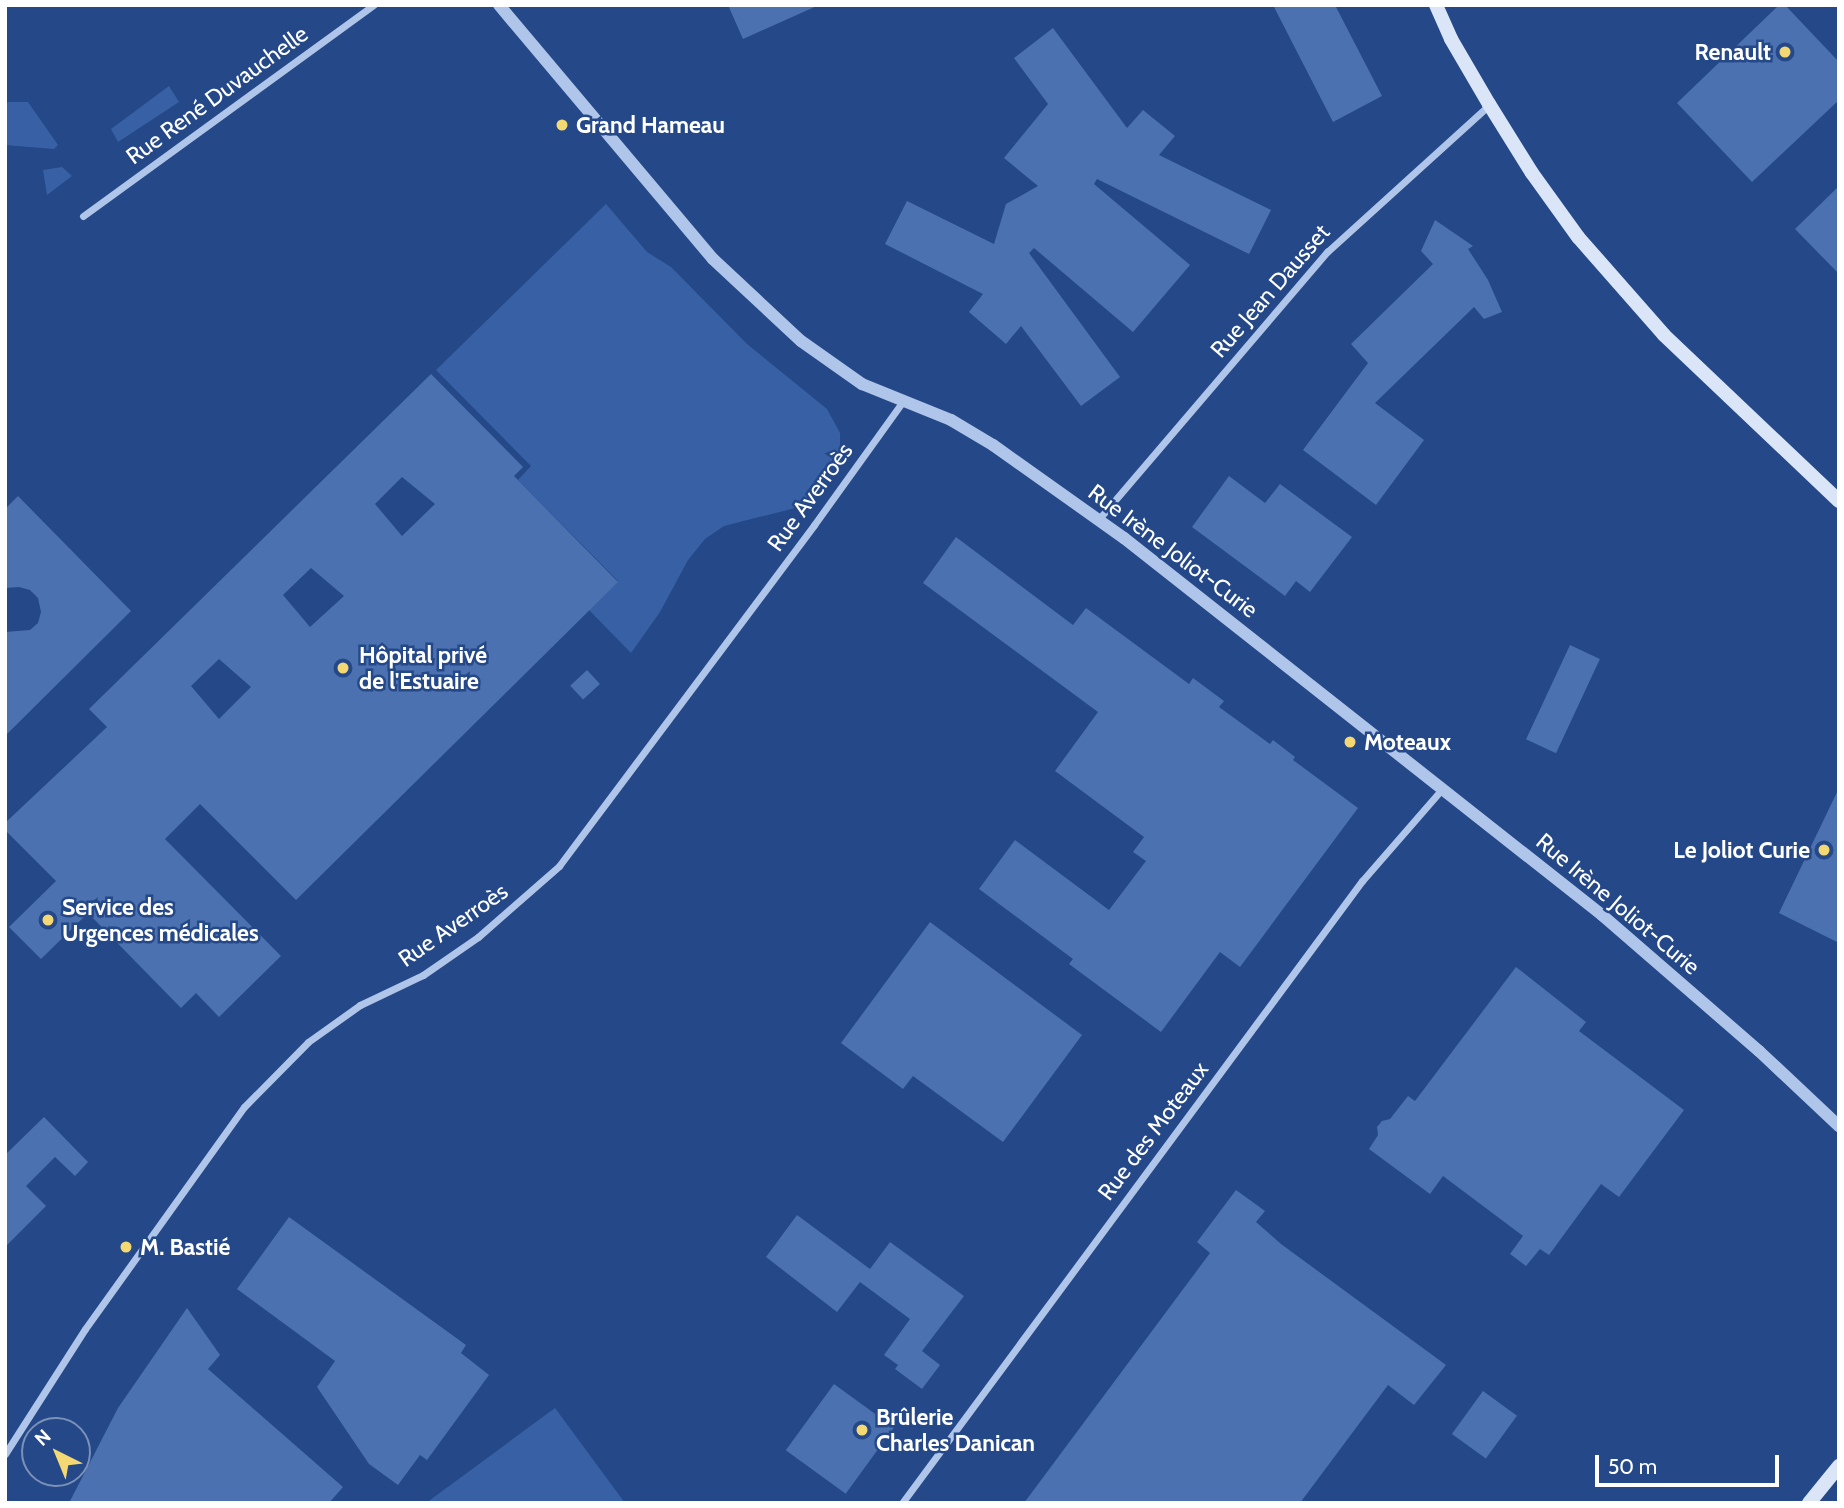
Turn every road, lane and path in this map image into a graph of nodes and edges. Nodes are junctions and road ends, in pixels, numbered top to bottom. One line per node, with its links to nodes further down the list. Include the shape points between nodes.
1 (373, 5): 5 (street, Rue René Duvauchelle)
2 (499, 5): 6 (street, Rue Irène Joliot-Curie, via 740,286 843,372)
3 (1436, 5): 4 (main road)
4 (1489, 104): 7 (main road, via 1578,237 1664,335); 8 (street, Rue Jean Dausset, via 1327,252)
5 (83, 216)
6 (903, 401): 8 (street, Rue Irène Joliot-Curie, via 951,420 993,445); 11 (street, Rue Averroès, via 559,866 478,937 423,975 360,1005 308,1042 244,1107 85,1328)
7 (1839, 502)
8 (1098, 520): 9 (street, Rue Irène Joliot-Curie)
9 (1443, 788): 10 (street, Rue Irène Joliot-Curie, via 1602,915); 13 (street, Rue des Moteaux, via 1363,881)
10 (1839, 1126)
11 (5, 1454)
12 (1839, 1466): 14 (main road)
13 (902, 1503)
14 (1809, 1503)

